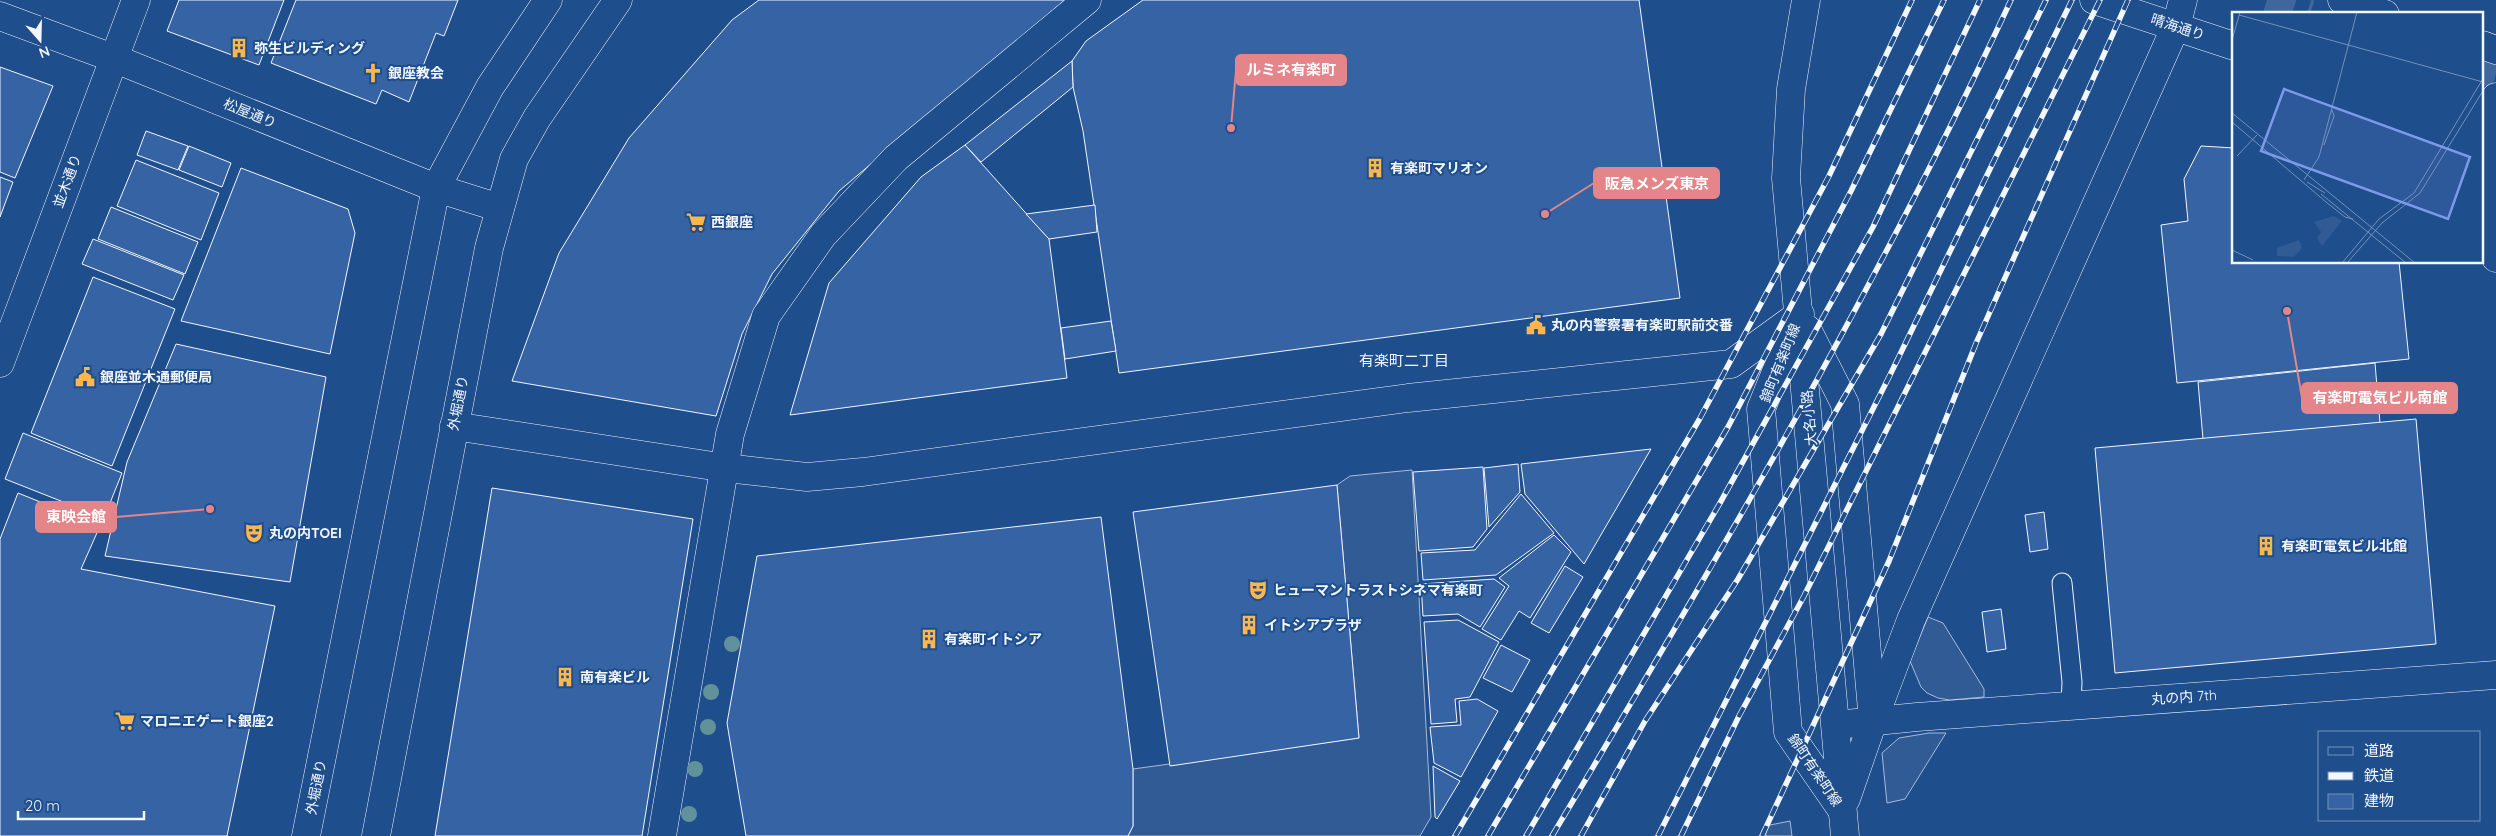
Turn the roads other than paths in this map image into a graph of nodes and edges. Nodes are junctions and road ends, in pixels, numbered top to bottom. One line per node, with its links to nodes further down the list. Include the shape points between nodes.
1 (136, 0): 15 (street, 並木通り)
2 (548, 0): 18 (street, 外堀通り, via 490,87)
3 (618, 0): 19 (street, 外堀通り, via 537,118 514,160)
4 (1087, 0): 24 (street, via 896,158 823,235 766,316 730,434)
5 (1806, 0): 21 (street, 大名小路, via 1791,89 1786,178)
6 (2094, 0): 11 (street, 晴海通り)
7 (2183, 0): 11 (street)
8 (2342, 0): 9 (street)
9 (2379, 12)
10 (0, 16): 15 (street, 松屋通り)
11 (2176, 26): 12 (street, 晴海通り); 28 (street, via 1911,620)
12 (2232, 45)
13 (2484, 46): 14 (street)
14 (2496, 50)
15 (114, 58): 18 (street, 松屋通り); 22 (street, 並木通り)
16 (2496, 97): 17 (street)
17 (2488, 132): 20 (street)
18 (436, 188): 19 (street, 松屋通り); 31 (street, 外堀通り)
19 (500, 208): 23 (street, 外堀通り, via 489,248)
20 (2496, 258)
21 (1800, 314): 24 (street, via 1731,364 1408,398 863,472 807,477); 28 (street, 錦町有楽町線, via 1845,404); 29 (street, 大名小路); 30 (street, 錦町有楽町線, via 1761,409 1787,722 1788,732)
22 (0, 363)
23 (454, 426): 24 (street); 32 (street, 外堀通り)
24 (726, 468): 33 (street)
25 (2062, 582): 27 (lane, via 2072,682)
26 (2496, 674): 27 (street, 丸の内 7th)
27 (2071, 705): 28 (street, 丸の内 7th)
28 (1873, 721): 29 (street, 丸の内 7th); 30 (street, 錦町有楽町線)
29 (1836, 725): 30 (street, 大名小路)
30 (1844, 823)
31 (306, 836)
32 (376, 836)
33 (662, 836)

